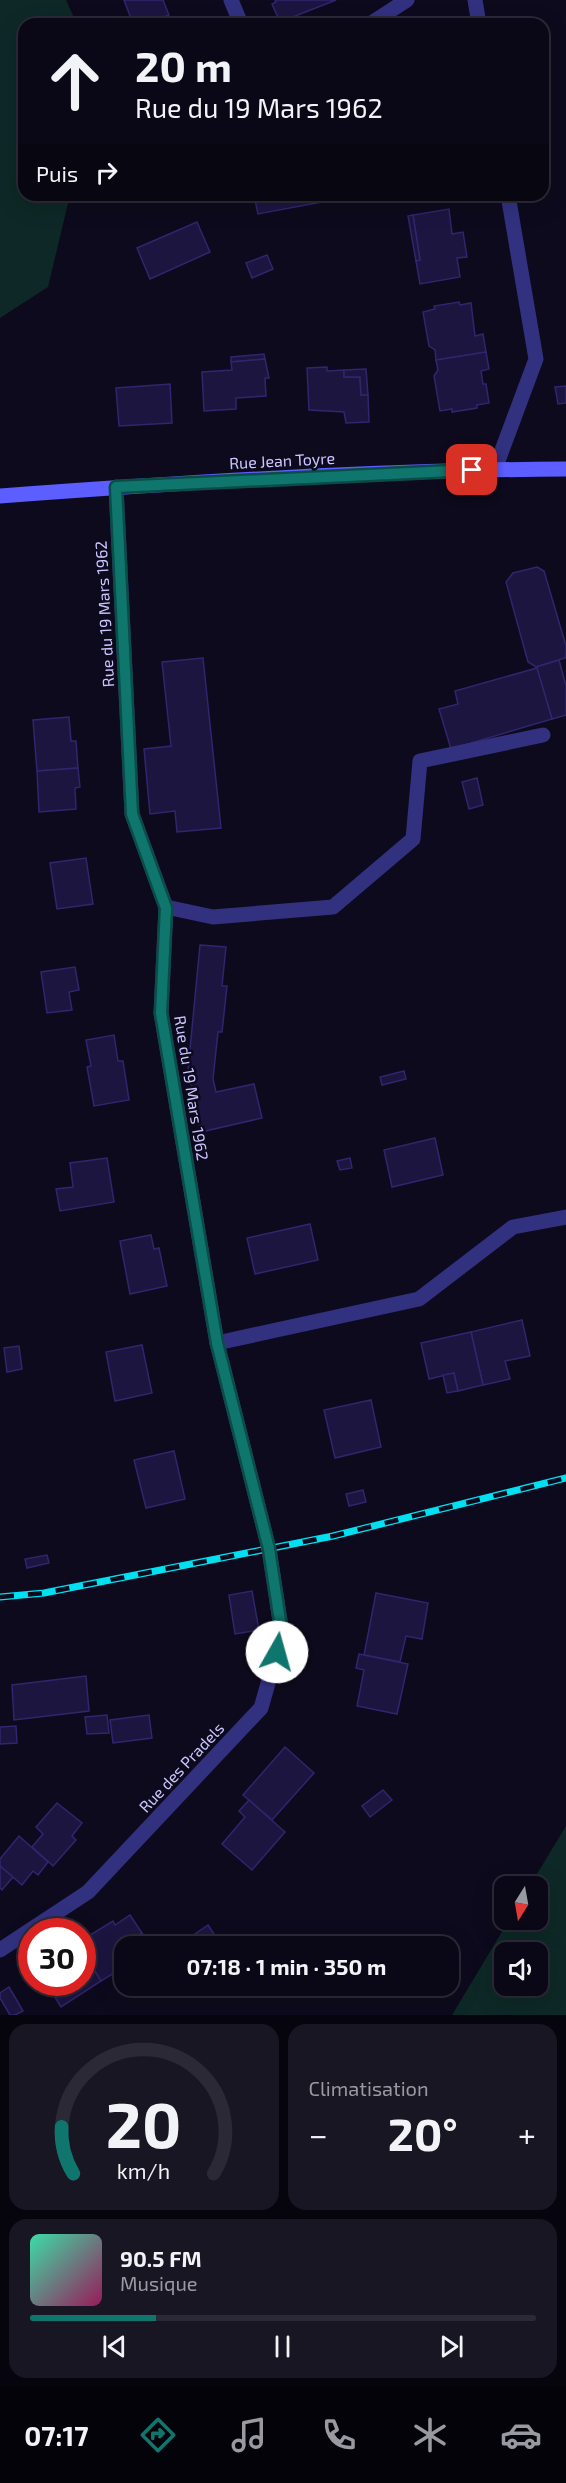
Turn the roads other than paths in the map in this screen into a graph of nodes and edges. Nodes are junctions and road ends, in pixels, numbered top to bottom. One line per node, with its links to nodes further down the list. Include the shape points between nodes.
1 (231, 0): 4 (street)
2 (407, 0): 5 (street)
3 (475, 0): 6 (street)
4 (238, 18)
5 (379, 18)
6 (478, 18)
7 (509, 201): 8 (street, via 536,358)
8 (495, 470): 9 (street, Rue Jean Toyre); 10 (street, Rue Jean Toyre)
9 (566, 470)
10 (116, 487): 11 (street, Rue Jean Toyre); 13 (street, Rue du 19 Mars 1962, via 132,814)
11 (0, 496)
12 (543, 735): 13 (street, via 420,761 413,839 333,907 213,917)
13 (166, 908): 15 (street, Rue du 19 Mars 1962, via 161,1013)
14 (566, 1217): 15 (street, via 513,1227 419,1299)
15 (217, 1343): 16 (street, Rue du 19 Mars 1962)
16 (269, 1549): 17 (street, Rue des Pradels, via 282,1634 261,1708 88,1892)
17 (0, 1950)

